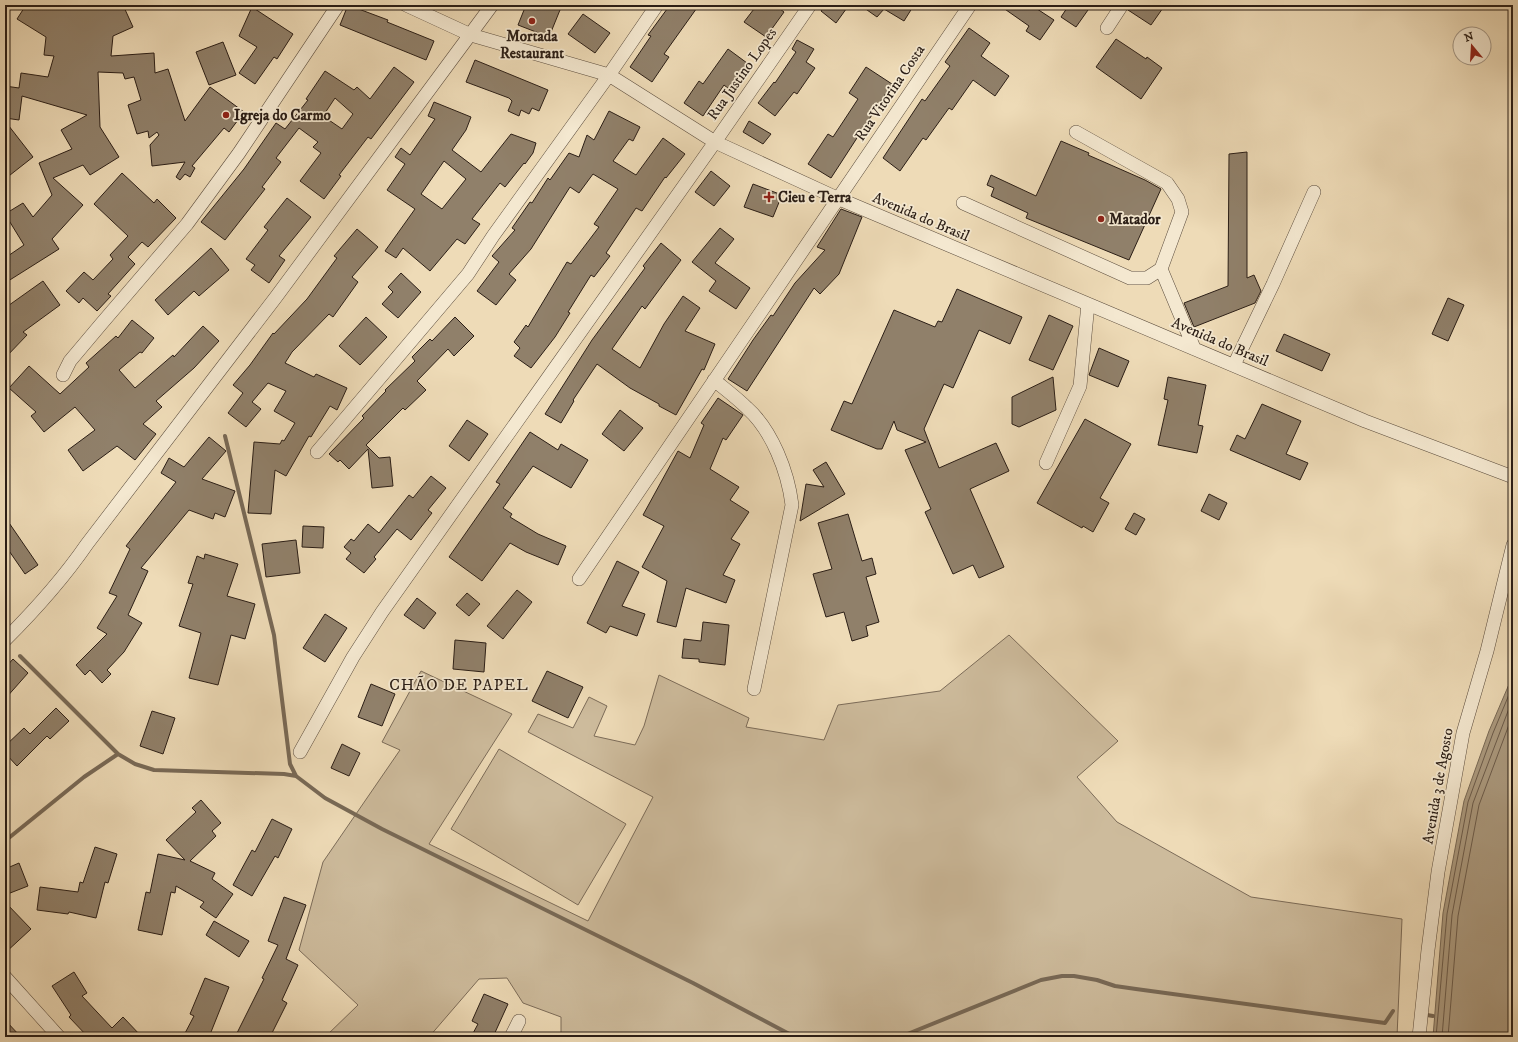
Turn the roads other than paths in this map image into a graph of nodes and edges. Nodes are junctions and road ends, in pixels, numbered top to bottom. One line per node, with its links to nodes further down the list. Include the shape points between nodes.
1 (338, 5): 20 (street, via 256,129 191,218 70,361)
2 (406, 5): 9 (street, Avenida do Brasil)
3 (492, 5): 9 (street)
4 (656, 5): 10 (street)
5 (810, 5): 12 (street, Rua Justino Lopes)
6 (970, 5): 14 (street, Rua Vitorina Costa)
7 (1122, 5): 8 (street)
8 (1107, 28)
9 (471, 35): 10 (street, Avenida do Brasil); 27 (street, via 272,304 87,544 70,570)
10 (609, 75): 12 (street, Avenida do Brasil); 22 (street, via 468,274)
11 (1076, 132): 16 (street, via 1168,183 1178,199 1182,212)
12 (715, 142): 14 (street, Avenida do Brasil); 29 (street, Rua Justino Lopes, via 382,612)
13 (1314, 192): 19 (street)
14 (837, 198): 17 (street, Avenida do Brasil); 21 (street, Rua Vitorina Costa)
15 (963, 203): 16 (street, via 1130,278 1147,278)
16 (1161, 269): 18 (street)
17 (1088, 304): 18 (street, Avenida do Brasil); 23 (street, via 1080,386)
18 (1194, 348): 19 (street, Avenida do Brasil)
19 (1234, 365): 24 (street, Avenida do Brasil, via 1365,421)
20 (63, 375)
21 (714, 380): 26 (street, Rua Vitorina Costa); 28 (street, via 749,409 762,427 776,449 790,488 792,505)
22 (317, 452)
23 (1046, 463)
24 (1513, 477)
25 (1513, 545): 34 (street, Avenida 3 de Agosto, via 1463,733 1438,872)
26 (579, 579)
27 (5, 640)
28 (754, 688)
29 (300, 752)
30 (5, 977): 32 (street)
31 (519, 1021): 33 (street)
32 (59, 1037)
33 (511, 1037)
34 (1419, 1037)

